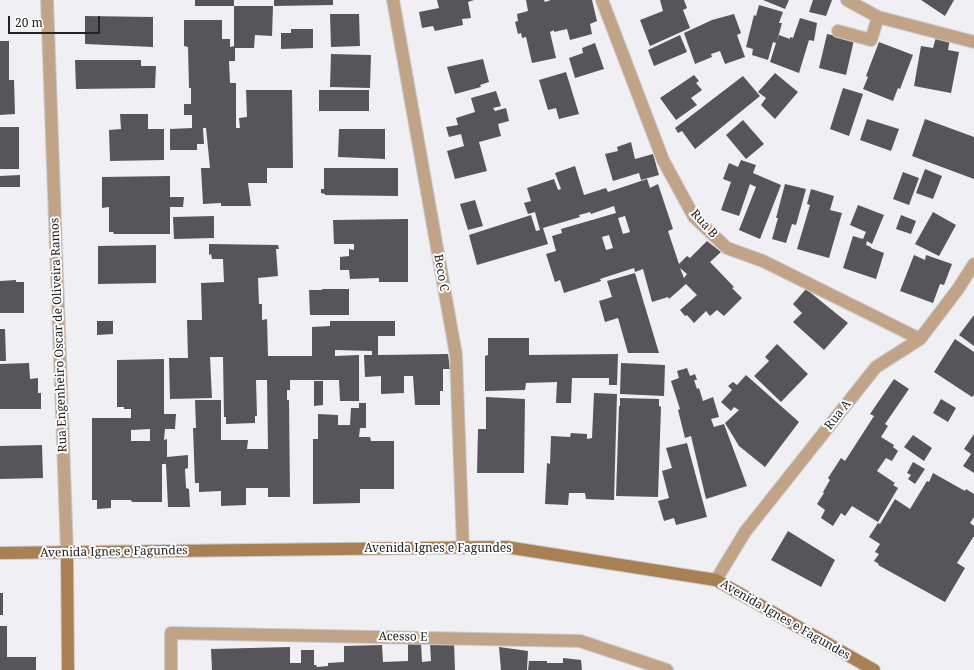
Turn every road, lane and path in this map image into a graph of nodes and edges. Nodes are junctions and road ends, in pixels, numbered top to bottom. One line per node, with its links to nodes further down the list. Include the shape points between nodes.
1 (47, 0): 11 (street, Rua Engenheiro Oscar de Oliveira Ramos)
2 (393, 0): 10 (street, Beco C, via 456,354)
3 (602, 0): 9 (street, Rua B, via 663,160 694,217 727,248 763,261)
4 (847, 0): 5 (street)
5 (878, 18): 6 (street, via 871,40); 7 (street)
6 (838, 32)
7 (974, 42)
8 (974, 264): 9 (street, Rua A)
9 (920, 339): 13 (street, Rua A, via 876,367 745,532)
10 (463, 548): 11 (street, Avenida Ignes e Fagundes); 13 (street, Avenida Ignes e Fagundes, via 506,547)
11 (67, 552): 12 (street, Avenida Ignes e Fagundes); 14 (street, Rua Engenheiro Oscar de Oliveira Ramos)
12 (0, 553)
13 (716, 580): 17 (street, Avenida Ignes e Fagundes)
14 (68, 670)
15 (170, 670): 16 (street, Acesso E, via 171,633 580,641)
16 (667, 670)
17 (874, 670)

